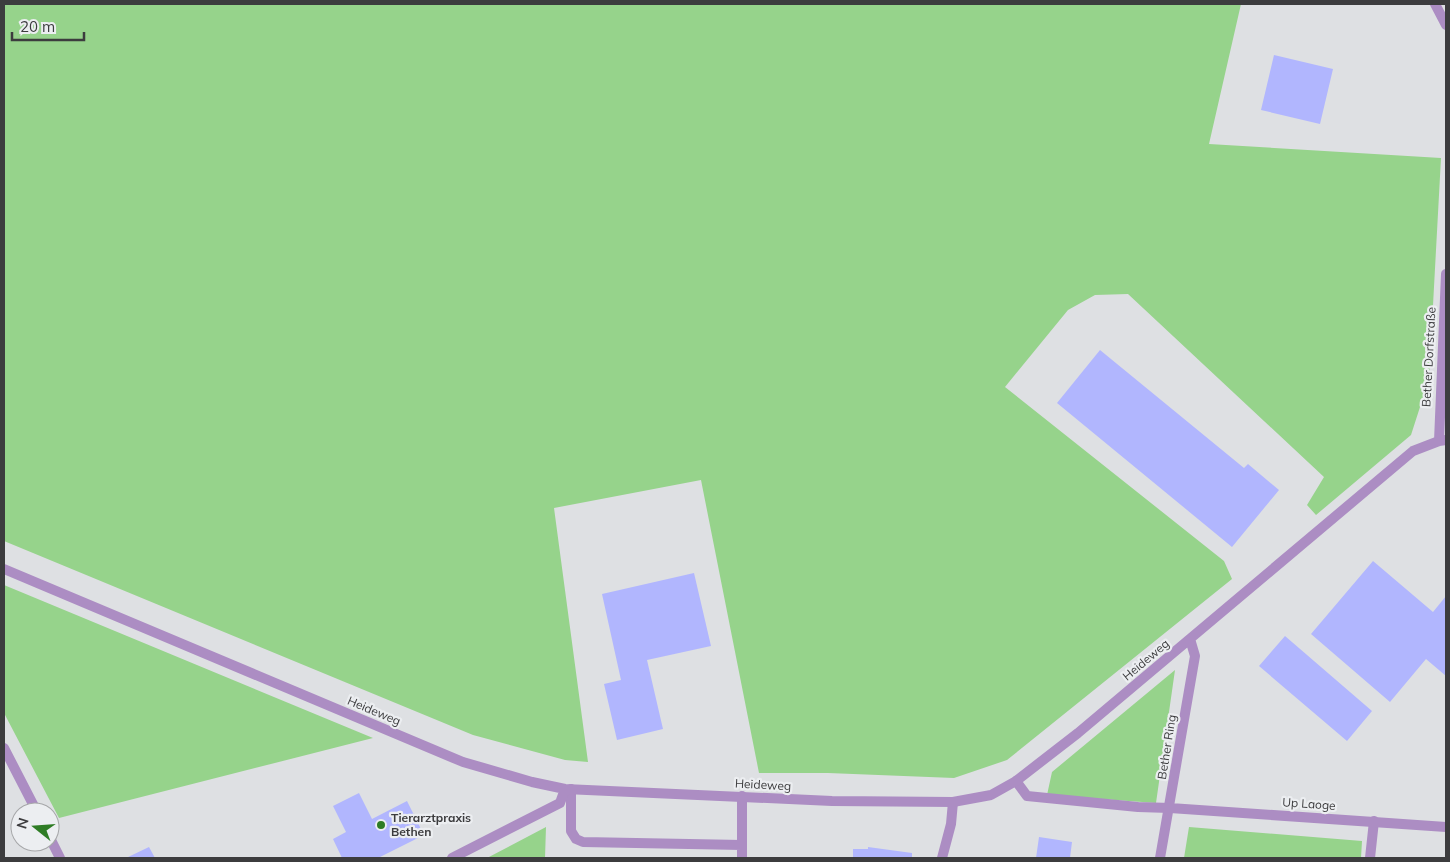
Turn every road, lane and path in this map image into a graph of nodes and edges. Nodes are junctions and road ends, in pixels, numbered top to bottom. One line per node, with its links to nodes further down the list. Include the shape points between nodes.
1 (1435, 4): 2 (street)
2 (1446, 25)
3 (1446, 274): 4 (street, Bether Dorfstraße)
4 (1442, 441): 6 (street, Heideweg, via 1413,452)
5 (4, 569): 9 (street, Heideweg, via 463,762)
6 (1190, 639): 8 (street, Heideweg); 13 (street, Bether Ring, via 1195,656)
7 (4, 748): 11 (street)
8 (1016, 781): 12 (street, Heideweg, via 990,795); 13 (street, Up Laoge, via 1027,796)
9 (568, 789): 10 (street, Heideweg); 16 (street, via 571,831 576,839 583,842); 17 (street, via 560,803)
10 (742, 796): 12 (street, Heideweg); 16 (street)
11 (32, 802)
12 (953, 802): 19 (street)
13 (1170, 808): 14 (street, Up Laoge); 20 (street, Bether Ring)
14 (1374, 821): 15 (street, Up Laoge); 21 (street)
15 (1446, 827)
16 (742, 845): 18 (street)
17 (452, 858)
18 (742, 858)
19 (942, 858)
20 (1160, 858)
21 (1370, 858)

